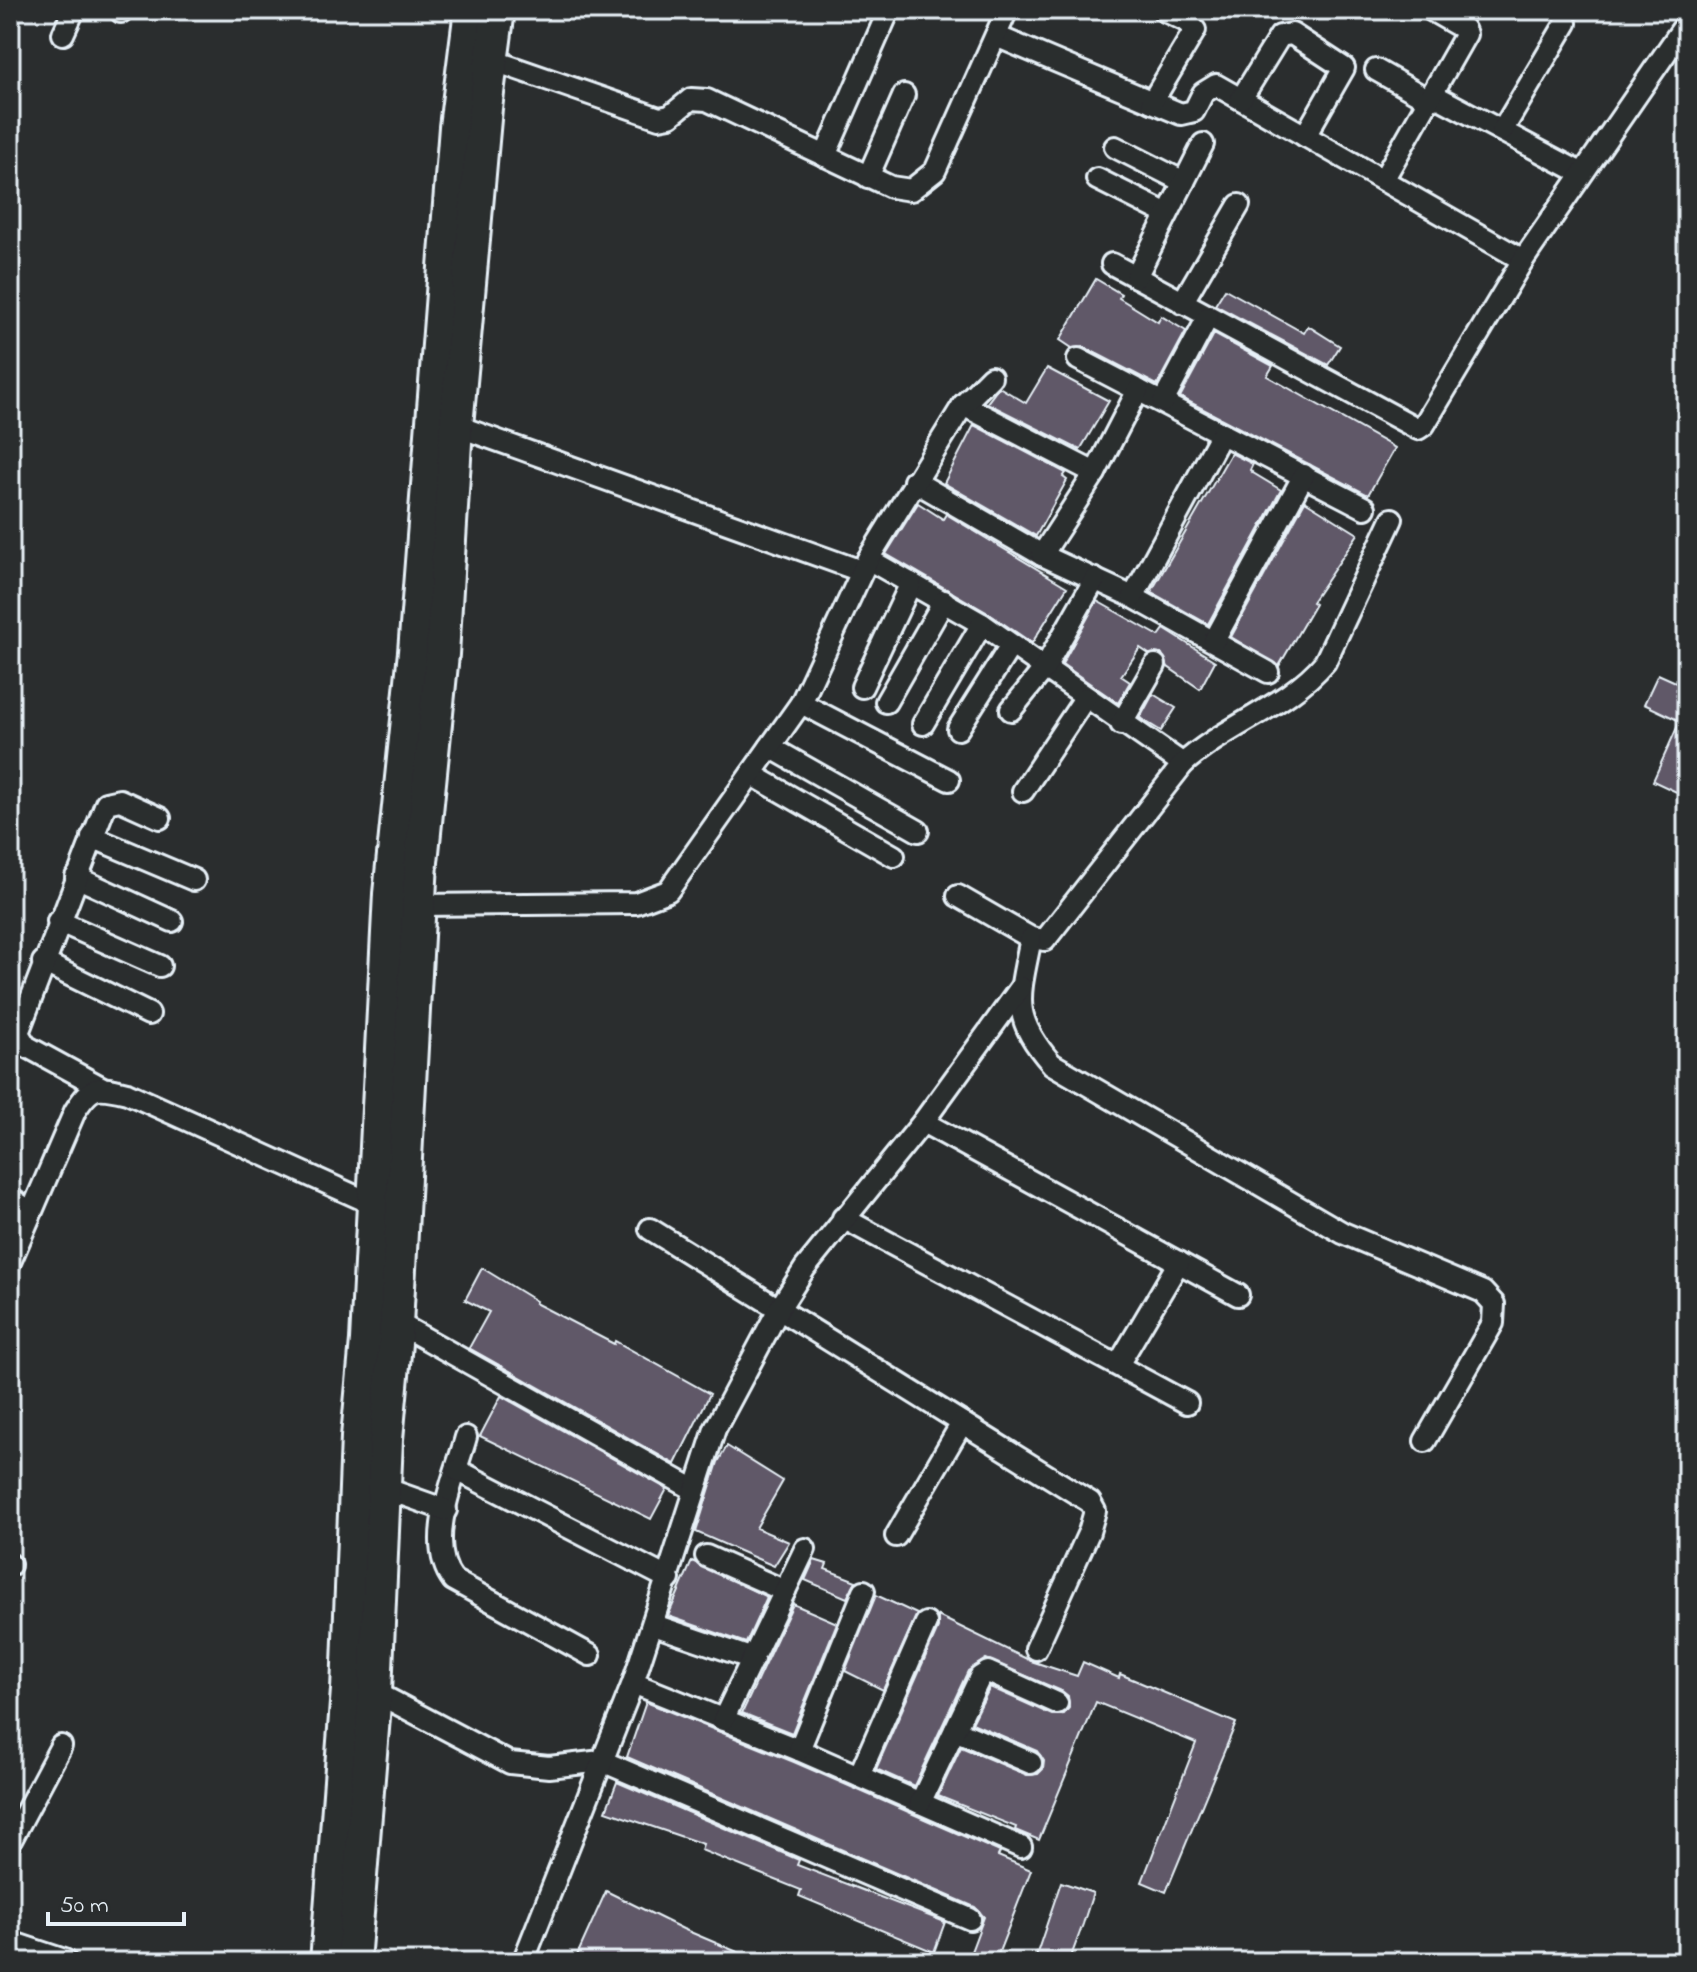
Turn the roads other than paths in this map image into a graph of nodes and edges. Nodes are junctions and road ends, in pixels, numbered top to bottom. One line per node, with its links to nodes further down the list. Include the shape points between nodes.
1 (74, 10): 10 (street)
2 (471, 10): 12 (highway)
3 (498, 10): 12 (highway)
4 (889, 10): 22 (street)
5 (1007, 10): 11 (street)
6 (1163, 10): 17 (street, via 1195,30)
7 (1431, 10): 15 (street, via 1466,34)
8 (1687, 22): 23 (street)
9 (1566, 23): 18 (street)
10 (63, 34)
11 (996, 36): 17 (street); 24 (street, via 925,183 911,190)
12 (478, 55): 22 (street, via 659,118 691,99 707,100); 40 (highway)
13 (1376, 70): 15 (street)
14 (904, 95): 24 (street)
15 (1431, 97): 18 (street); 26 (street)
16 (1241, 99): 17 (street, via 1216,85 1209,86 1188,114); 19 (street); 19 (street, via 1280,36 1292,34 1344,68)
17 (1152, 102)
18 (1502, 131): 23 (street)
19 (1305, 136): 26 (street)
20 (1203, 144): 27 (street)
21 (1115, 147): 27 (street)
22 (825, 156): 24 (street)
23 (1581, 173): 30 (street)
24 (868, 177)
25 (1097, 179): 29 (street)
26 (1383, 180): 30 (street)
27 (1184, 182): 29 (street)
28 (1239, 205): 33 (street)
29 (1167, 214): 32 (street)
30 (1523, 260): 34 (street, via 1418,429)
31 (1112, 264): 32 (street)
32 (1136, 277): 33 (street)
33 (1182, 303): 34 (street)
34 (1208, 317): 38 (street)
35 (1078, 359): 37 (street)
36 (991, 377): 39 (street)
37 (1138, 390): 38 (street); 42 (street)
38 (1163, 402): 41 (street)
39 (963, 405): 42 (street); 44 (street)
40 (444, 421): 48 (street); 79 (highway, via 444,639); 90 (highway, via 390,894)
41 (1222, 433): 43 (street); 51 (street)
42 (1095, 473): 47 (street)
43 (1304, 475): 45 (street); 54 (street)
44 (914, 481): 47 (street); 48 (street)
45 (1365, 508)
46 (1392, 519): 68 (street, via 1325,662 1309,679)
47 (1042, 555): 49 (street)
48 (865, 565): 50 (street); 62 (street)
49 (1095, 579): 51 (street); 57 (street)
50 (911, 583): 52 (street); 59 (street)
51 (1133, 597): 54 (street)
52 (944, 601): 53 (street); 61 (street)
53 (982, 624): 55 (street); 64 (street)
54 (1214, 641): 58 (street)
55 (1011, 645): 57 (street); 66 (street)
56 (1155, 665): 65 (street)
57 (1044, 669): 60 (street); 63 (street)
58 (1268, 672)
59 (862, 687)
60 (1085, 698): 65 (street); 71 (street)
61 (886, 702)
62 (801, 703): 67 (street); 70 (street)
63 (1011, 710)
64 (923, 724)
65 (1121, 724): 68 (street)
66 (958, 729)
67 (770, 747): 69 (street); 73 (street)
68 (1183, 764): 82 (street, via 1056,930 1045,940)
69 (751, 774): 75 (street); 79 (street, via 677,882 655,898 636,903)
70 (949, 780)
71 (1023, 791)
72 (160, 818): 74 (street, via 112,799)
73 (918, 831)
74 (92, 837): 76 (street); 77 (street)
75 (894, 856)
76 (76, 877): 80 (street); 81 (street)
77 (194, 880)
78 (958, 896): 82 (street)
79 (419, 905): 98 (highway)
80 (58, 921): 83 (street); 84 (street)
81 (172, 921)
82 (1031, 938): 85 (street)
83 (43, 962): 86 (street); 87 (street, via 18,1033 26,1046)
84 (160, 966)
85 (1021, 987): 88 (street); 103 (street, via 1021,1017 1029,1038 1052,1064 1343,1233 1483,1292 1494,1304 1493,1323)
86 (149, 1014)
87 (101, 1087): 90 (street, via 127,1093); 91 (street, via 86,1093 75,1111)
88 (923, 1122): 92 (street); 95 (street)
89 (10, 1198): 91 (street)
90 (375, 1205): 135 (highway)
91 (31, 1212): 94 (street)
92 (843, 1218): 97 (street); 99 (street)
93 (650, 1229): 97 (street)
94 (10, 1262)
95 (1179, 1262): 96 (street); 99 (street)
96 (1238, 1295)
97 (779, 1309): 101 (street); 106 (street, via 715,1429)
98 (396, 1322): 105 (highway); 106 (street)
99 (1118, 1365): 100 (street)
100 (1187, 1403)
101 (962, 1423): 108 (street); 116 (street, via 1090,1502 1095,1511)
102 (466, 1437): 104 (street)
103 (1425, 1441)
104 (457, 1470): 107 (street); 111 (street)
105 (384, 1488): 107 (street); 120 (highway)
106 (693, 1489): 111 (street)
107 (446, 1510): 117 (street, via 439,1554 453,1580)
108 (896, 1536)
109 (805, 1549): 112 (street)
110 (706, 1556): 112 (street)
111 (669, 1579): 115 (street)
112 (785, 1591): 118 (street)
113 (864, 1591): 125 (street)
114 (926, 1623): 128 (street)
115 (654, 1625): 118 (street); 119 (street)
116 (1036, 1649)
117 (590, 1655)
118 (753, 1659): 122 (street)
119 (633, 1683): 122 (street); 126 (street)
120 (375, 1692): 126 (street, via 510,1763 549,1767); 136 (highway)
121 (1057, 1703): 123 (street, via 988,1672 980,1677)
122 (723, 1720): 125 (street)
123 (955, 1730): 127 (street); 129 (street)
124 (61, 1746): 130 (street)
125 (799, 1750): 128 (street)
126 (602, 1761): 132 (street); 137 (street)
127 (1031, 1763)
128 (859, 1776): 129 (street)
129 (920, 1803): 131 (street)
130 (10, 1842)
131 (1021, 1847)
132 (970, 1919)
133 (10, 1944): 134 (street)
134 (64, 1962)
135 (327, 1962)
136 (353, 1962)
137 (523, 1962)

